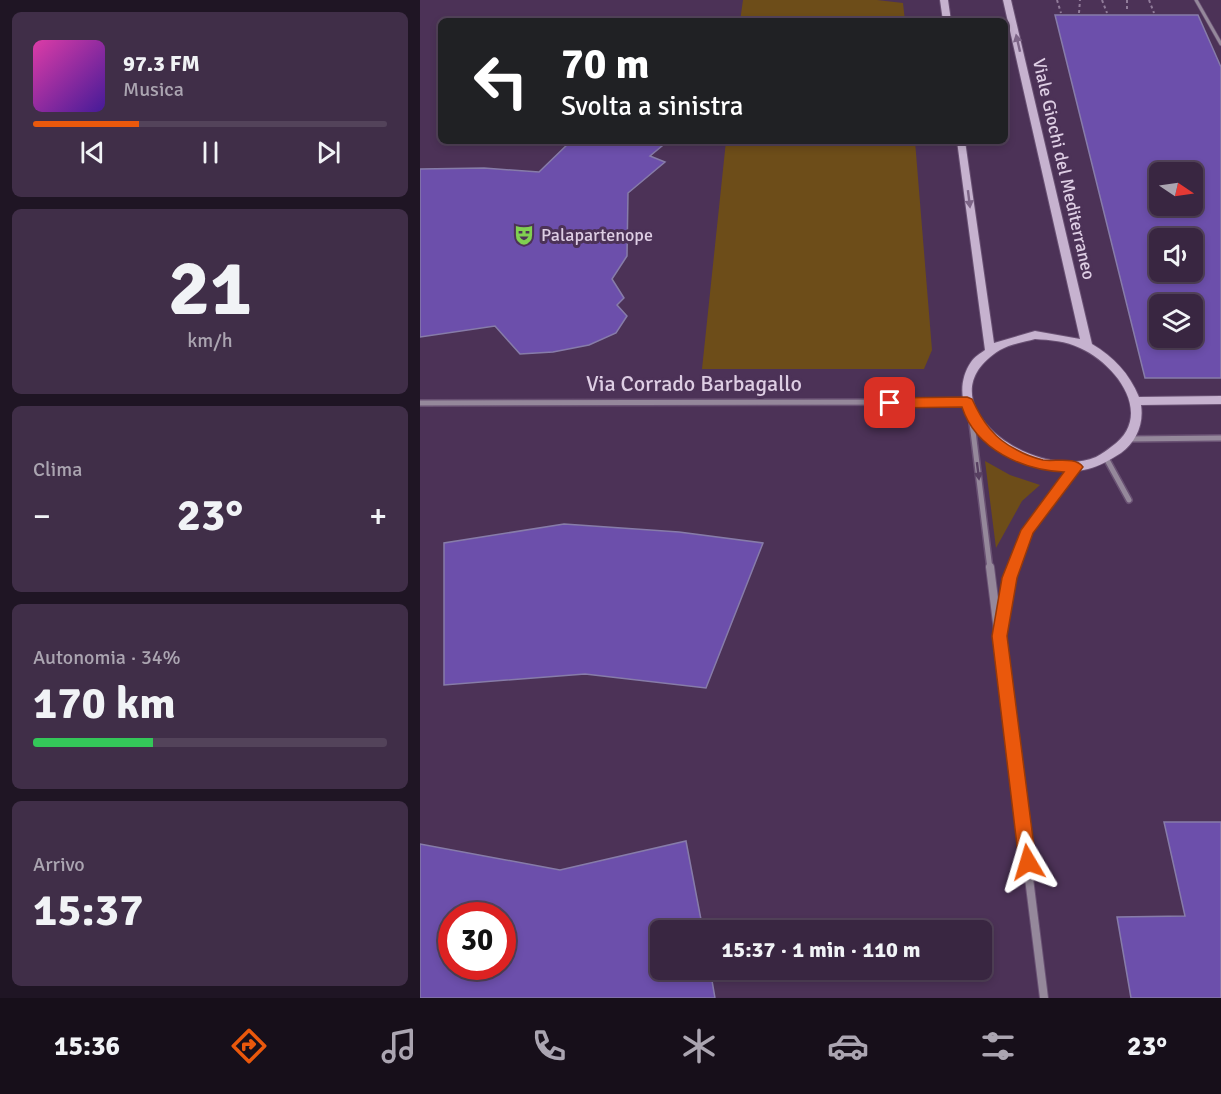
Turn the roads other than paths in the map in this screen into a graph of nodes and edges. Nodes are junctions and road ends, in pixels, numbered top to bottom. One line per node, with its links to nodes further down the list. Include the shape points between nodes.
1 (944, 0): 4 (main road)
2 (1008, 0): 7 (main road, Viale Giochi del Mediterraneo, one-way to 2)
3 (1196, 0): 5 (lane)
4 (947, 18)
5 (1221, 44)
6 (961, 144): 8 (main road, one-way to 8)
7 (1087, 346): 8 (main road, via 1035,335 1011,339); 10 (main road, via 1110,360 1127,380)
8 (990, 349): 12 (main road, via 975,363 967,382)
9 (1221, 400): 10 (main road)
10 (1136, 401): 14 (main road, via 1136,421)
11 (420, 403): 12 (street, Via Corrado Barbagallo)
12 (969, 408): 16 (main road, via 986,436 1012,454 1043,465); 18 (street, one-way to 18)
13 (1221, 438): 14 (street)
14 (1128, 439): 15 (main road)
15 (1106, 458): 16 (main road); 17 (street)
16 (1076, 467): 18 (street, via 1028,530 1010,578)
17 (1129, 500)
18 (999, 636): 19 (street)
19 (1044, 998)

